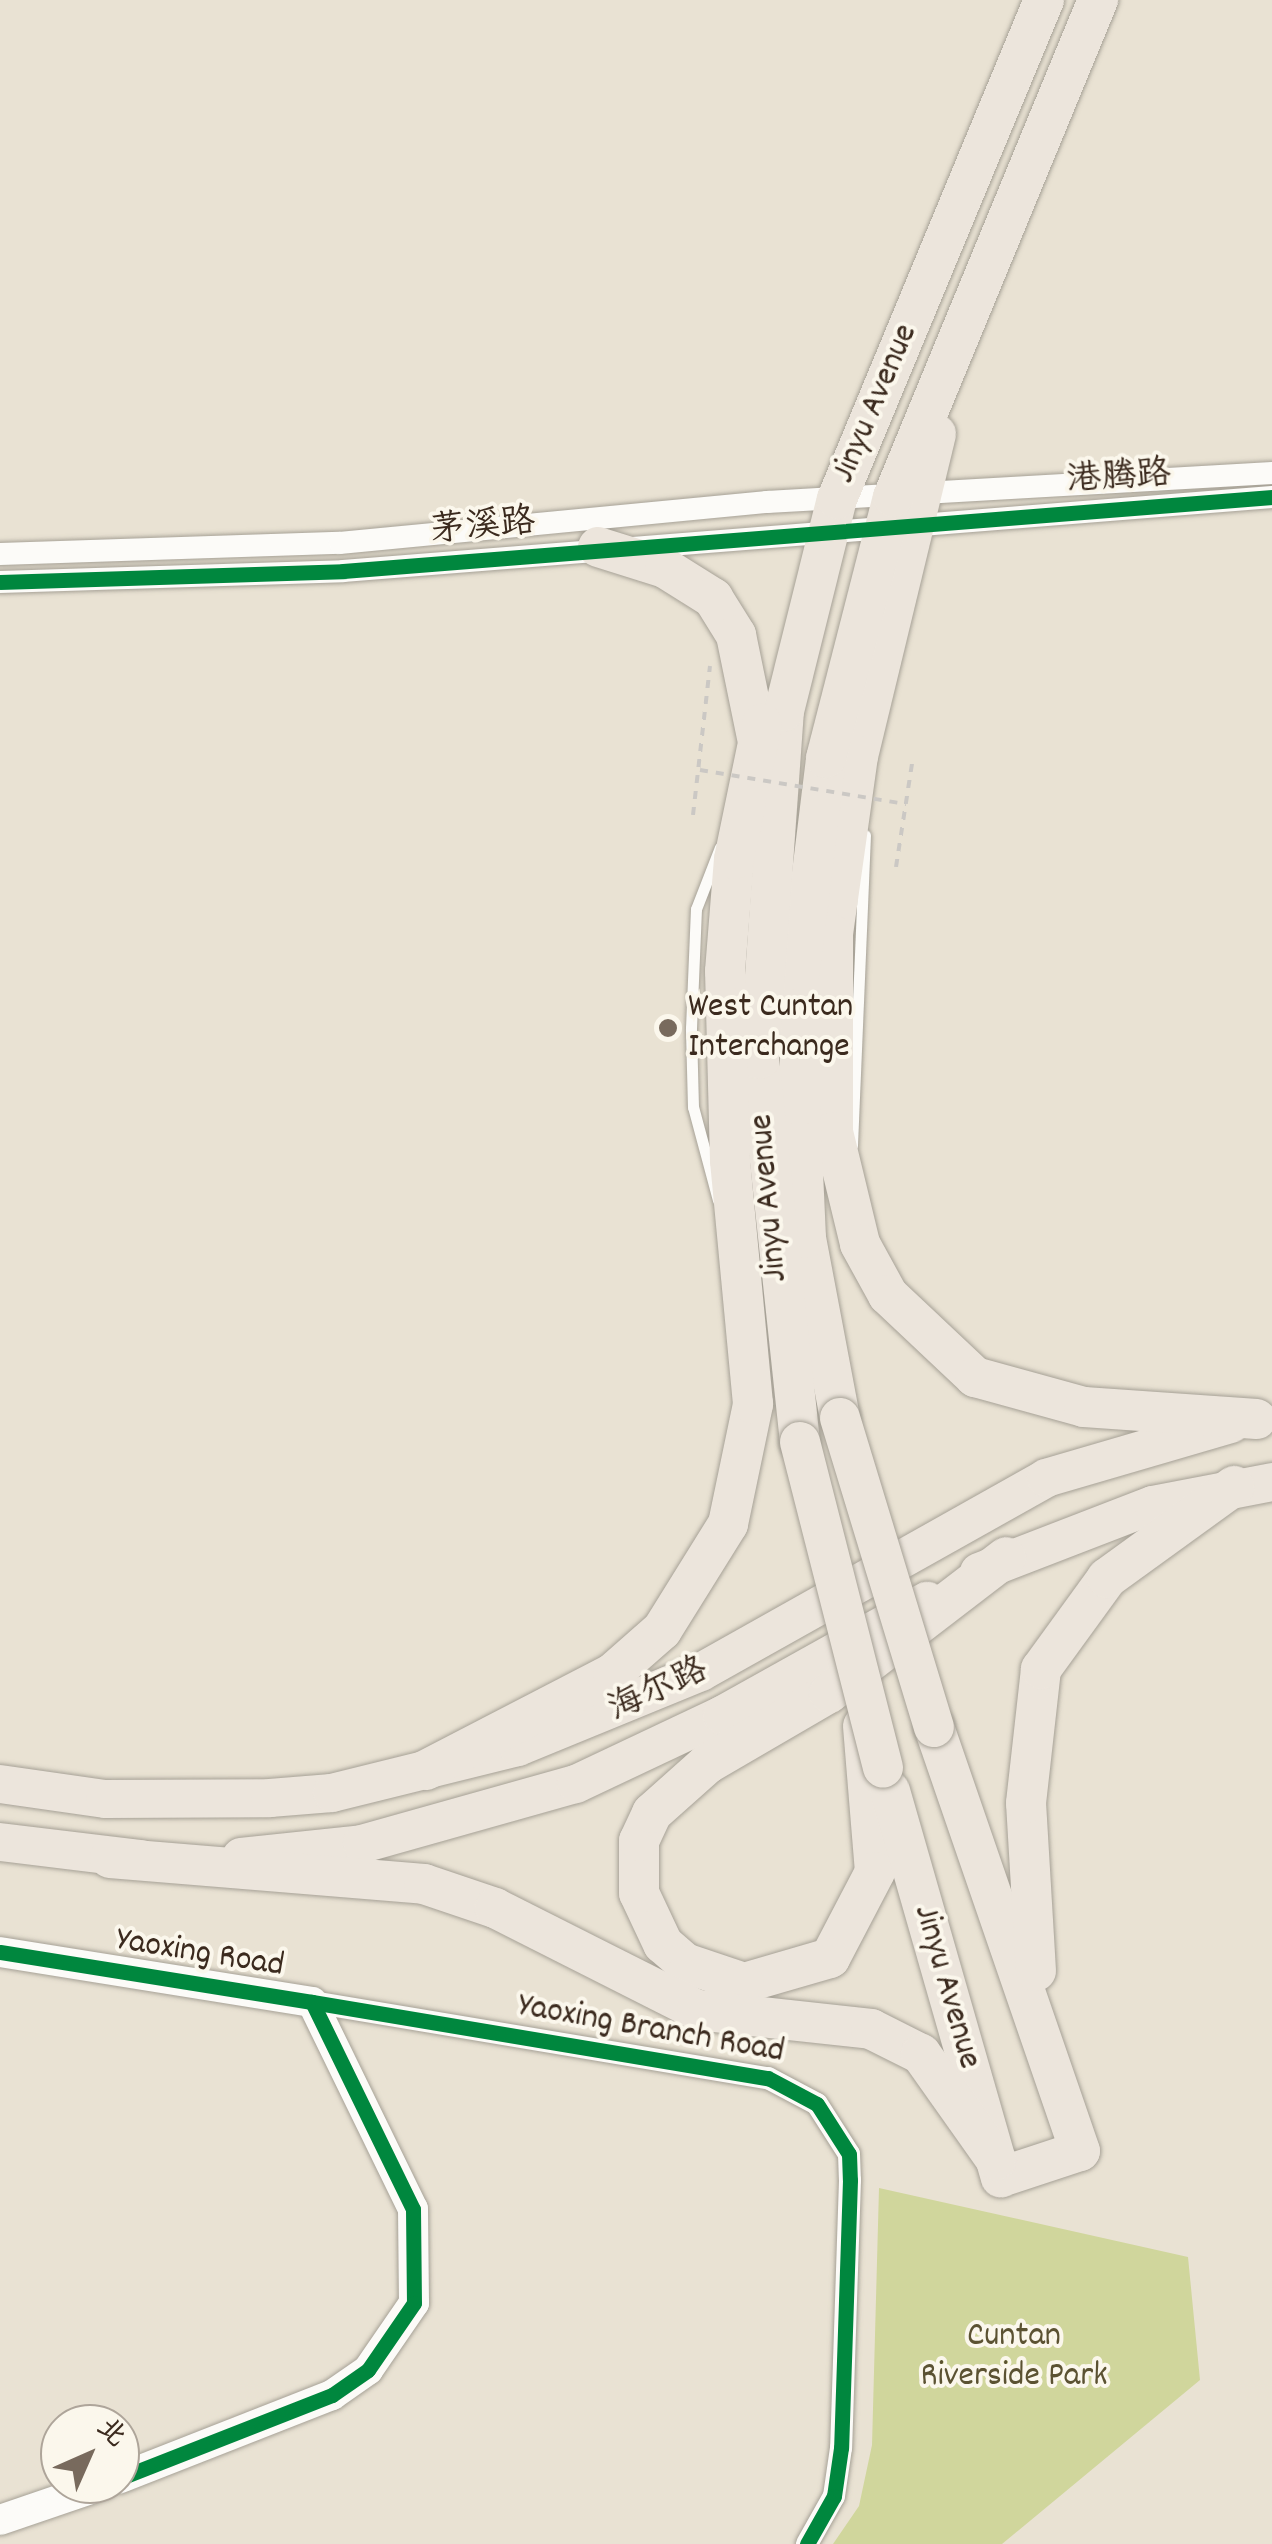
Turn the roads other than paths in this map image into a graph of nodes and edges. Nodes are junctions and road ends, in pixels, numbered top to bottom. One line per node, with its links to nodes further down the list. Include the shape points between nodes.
1 (1044, 0): 6 (highway, Jinyu Avenue)
2 (1098, 0): 5 (highway, Jinyu Avenue, via 947,366)
3 (1272, 473): 5 (street, 茅溪路)
4 (1272, 497): 7 (street, 港腾路)
5 (905, 510): 6 (street, 茅溪路); 7 (street, 茅溪路); 13 (highway, via 858,756 830,1028 844,1194 888,1295 975,1377 1084,1406); 23 (highway, Jinyu Avenue, bridge, via 826,758 800,971 806,1238 840,1418 934,1726)
6 (833, 514): 8 (street, 茅溪路); 9 (street, 茅溪路, via 340,543); 11 (highway, Jinyu Avenue)
7 (971, 520)
8 (598, 547): 10 (street, 茅溪路, via 343,571); 12 (highway, via 666,568 713,598 736,634)
9 (0, 554)
10 (0, 582)
11 (804, 613): 12 (highway); 17 (highway, Jinyu Avenue, bridge, via 784,711 759,1059 800,1442)
12 (757, 737): 16 (highway, via 725,971 754,1404 728,1524 698,1581 614,1673)
13 (1264, 1418): 16 (main road, 海尔路, via 1130,1446 1046,1478 616,1714)
14 (1253, 1484): 15 (main road, 海尔路); 23 (highway, via 1107,1578 1041,1669 1027,1892)
15 (1006, 1557): 17 (highway, via 829,1693 707,1764 652,1813 635,1869 663,1944 713,1977 744,1983 830,1958 875,1872); 20 (main road, 海尔路, via 722,1716 559,1790 362,1844)
16 (426, 1770): 18 (main road, 海尔路, via 332,1793 230,1799 105,1799)
17 (876, 1774): 24 (highway, Jinyu Avenue)
18 (0, 1784)
19 (0, 1842): 20 (main road, 海尔路)
20 (110, 1858): 24 (highway, via 424,1884 495,1908 698,2010 871,2029 921,2054)
21 (0, 1952): 22 (street, Yaoxing Road)
22 (312, 2002): 25 (street, Yaoxing Road, via 414,2210 414,2303 396,2340 332,2395); 30 (street, Yaoxing Branch Road, via 768,2078 818,2104 849,2154 850,2180 841,2448 834,2496)
23 (1055, 2078): 24 (highway, Jinyu Avenue, via 1080,2151)
24 (998, 2168)
25 (140, 2470)
26 (50, 2504): 28 (street)
27 (58, 2504): 29 (street)
28 (0, 2520)
29 (0, 2533)
30 (807, 2544)

